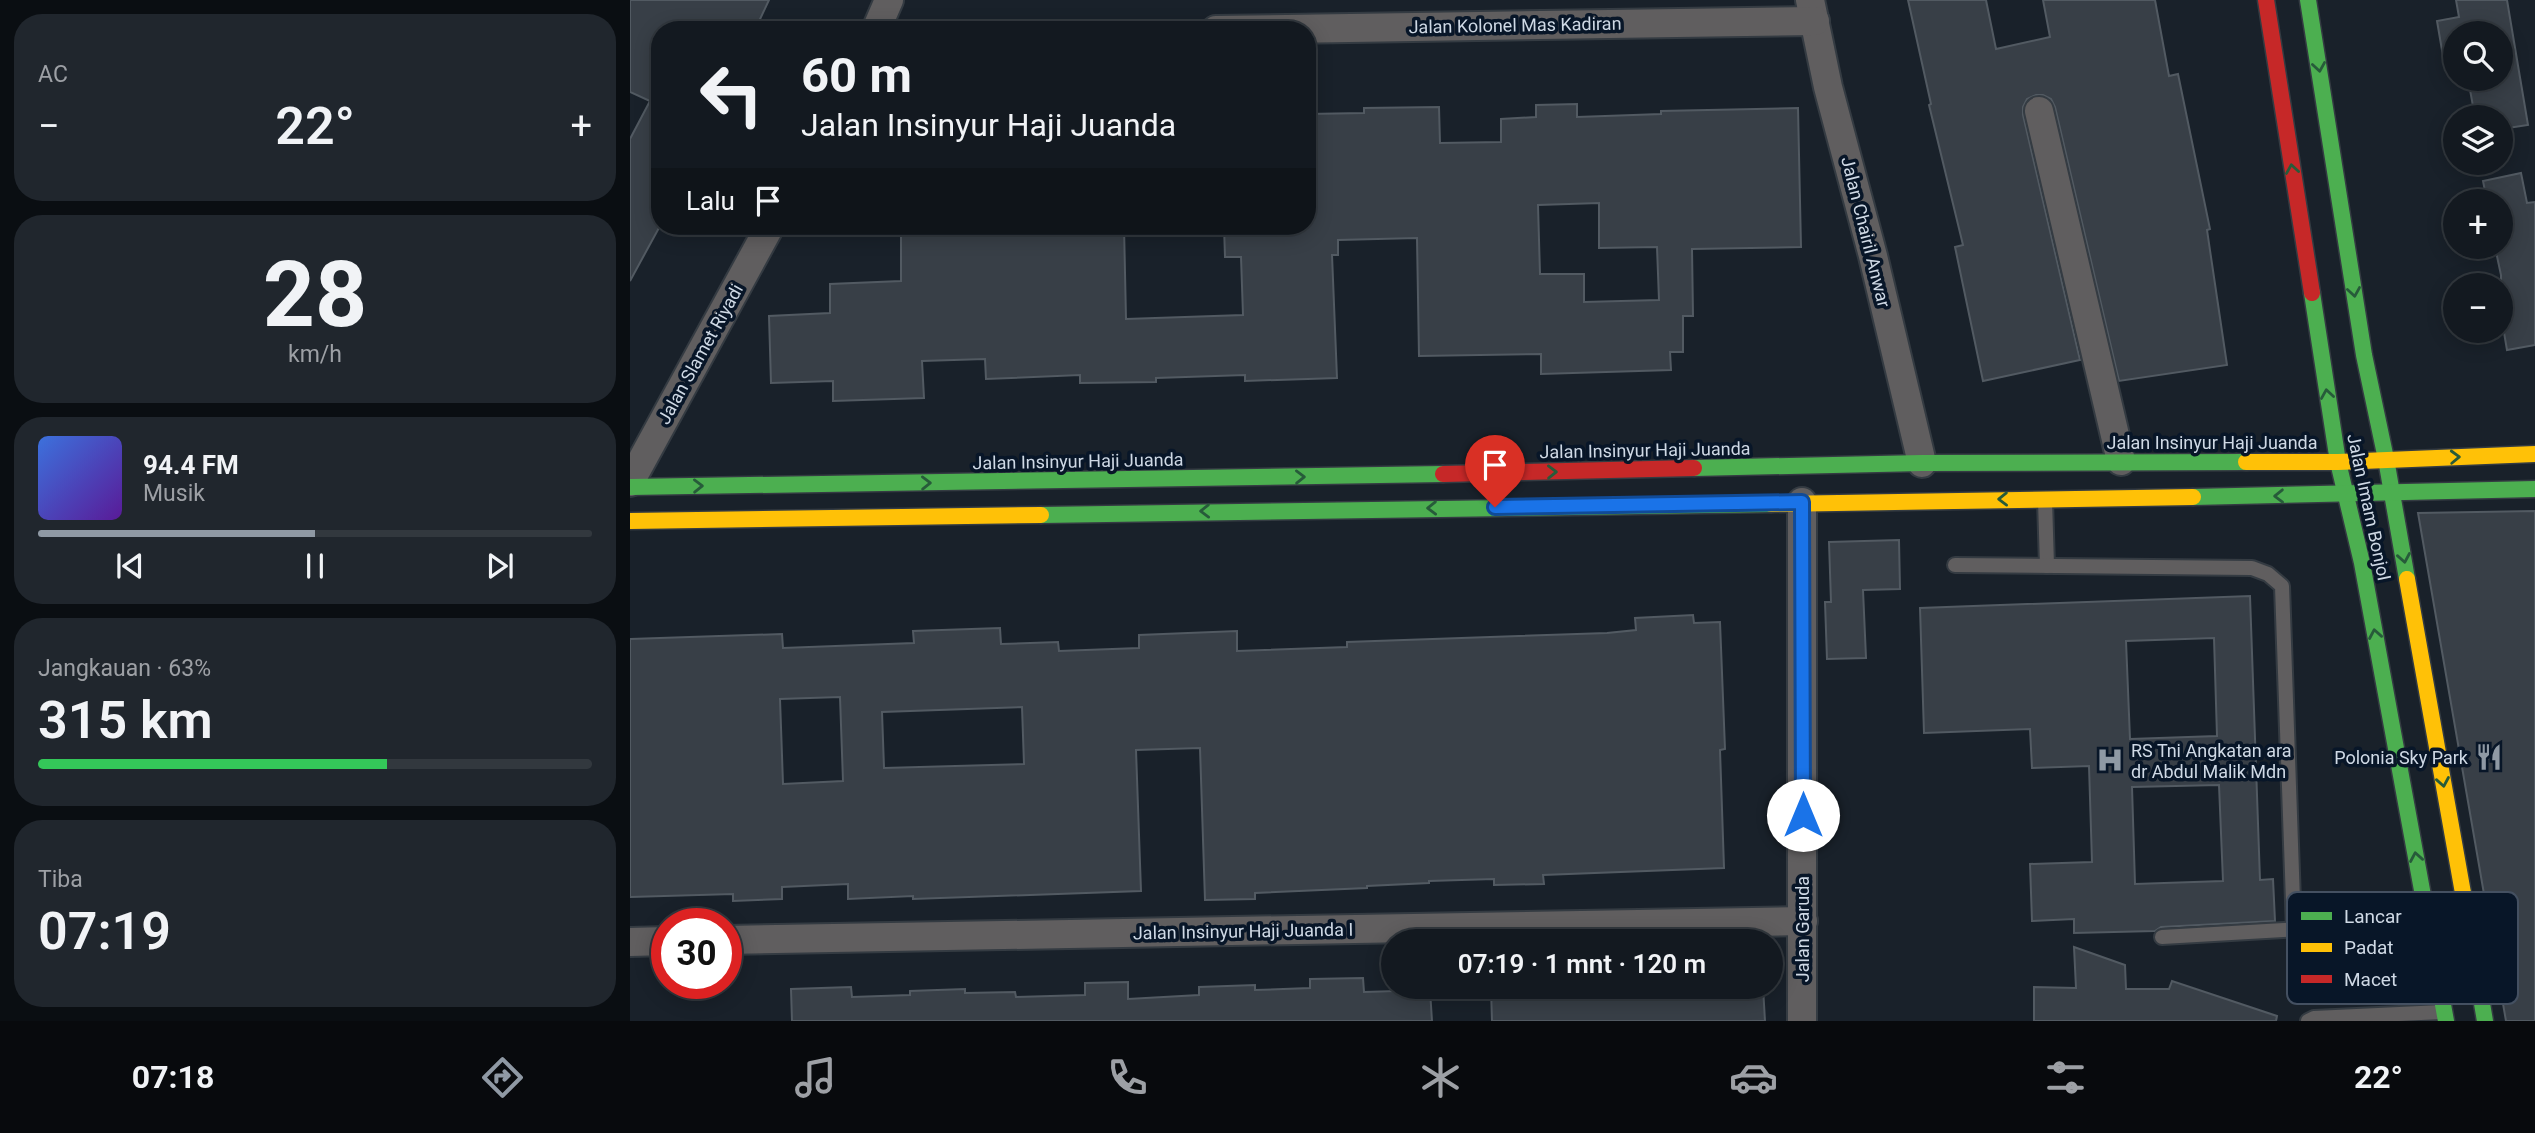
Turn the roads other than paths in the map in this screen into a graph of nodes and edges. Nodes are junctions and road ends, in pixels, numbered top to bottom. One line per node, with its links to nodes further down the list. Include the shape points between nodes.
1 (889, 0): 5 (street)
2 (2266, 0): 12 (main road, Jalan Imam Bonjol, one-way to 2)
3 (2308, 0): 10 (main road, Jalan Imam Bonjol, one-way to 10, via 2364,355)
4 (1812, 10): 6 (street, Jalan Kolonel Mas Kadiran); 13 (street, Jalan Chairil Anwar)
5 (880, 21)
6 (1316, 27)
7 (2039, 111): 11 (street)
8 (764, 235): 14 (street, Jalan Slamet Riyadi)
9 (2535, 454): 10 (main road, Jalan Insinyur Haji Juanda, one-way to 9)
10 (2386, 459): 12 (main road, Jalan Insinyur Haji Juanda); 16 (main road, Jalan Imam Bonjol)
11 (2122, 461): 12 (main road, Jalan Insinyur Haji Juanda); 13 (main road, Jalan Insinyur Haji Juanda)
12 (2339, 461): 17 (main road, Jalan Imam Bonjol)
13 (1922, 463): 14 (main road, Jalan Insinyur Haji Juanda, one-way to 13)
14 (630, 485)
15 (2535, 489): 16 (main road)
16 (2392, 491): 17 (main road); 25 (main road, Jalan Imam Bonjol, one-way to 25)
17 (2347, 495): 18 (main road, one-way to 18); 24 (main road, Jalan Imam Bonjol, one-way to 17)
18 (2045, 499): 19 (main road, one-way to 19); 22 (lane)
19 (1802, 502): 20 (main road, one-way to 20); 26 (street, Jalan Garuda)
20 (630, 521)
21 (1955, 565): 22 (lane)
22 (2047, 566): 23 (lane, via 2252,568 2269,574 2282,586)
23 (2293, 892)
24 (2441, 892)
25 (2444, 892)
26 (1802, 921): 29 (street, Jalan Insinyur Haji Juanda I); 33 (street, Jalan Garuda)
27 (2287, 930): 28 (lane)
28 (2162, 937)
29 (742, 940)
30 (630, 942): 31 (street)
31 (651, 942)
32 (2464, 1013): 34 (lane)
33 (1802, 1021)
34 (2308, 1021)

